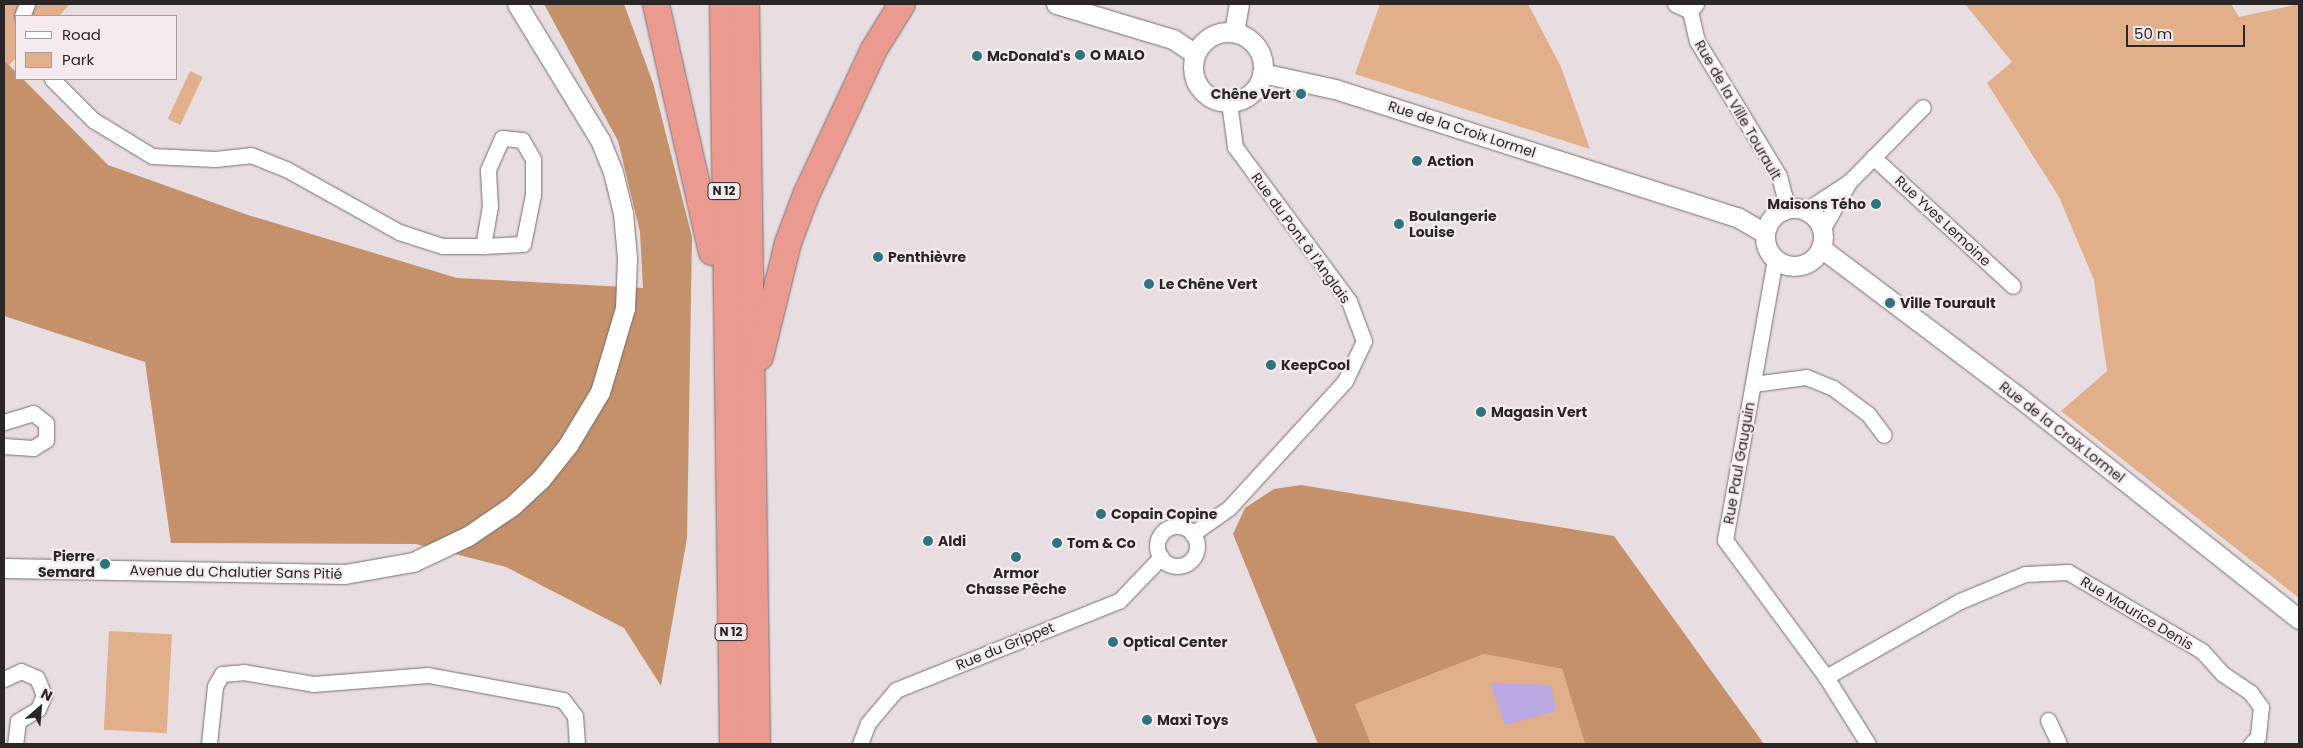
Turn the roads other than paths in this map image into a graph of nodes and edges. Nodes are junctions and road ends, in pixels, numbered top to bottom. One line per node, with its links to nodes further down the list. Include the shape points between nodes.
1 (516, 4): 33 (street, Avenue du Chalutier Sans Pitié, via 600,140 623,213 625,308 600,392 555,464 512,506 468,536 413,562 345,574)
2 (656, 4): 24 (highway, via 707,220 712,253 714,328)
3 (723, 4): 24 (highway, N 12)
4 (746, 4): 26 (highway, N 12)
5 (902, 4): 26 (highway, via 873,51 806,194 788,243)
6 (1056, 4): 11 (street, via 1173,39)
7 (1239, 4): 10 (street)
8 (1675, 4): 9 (street, Rue de la Ville Tourault)
9 (1693, 7): 18 (street, Rue de la Ville Tourault, via 1697,41)
10 (1234, 32): 11 (street, via 1210,36); 12 (street, via 1256,47 1263,62)
11 (1195, 54): 15 (street, via 1194,77 1200,87)
12 (1262, 73): 15 (street, via 1251,93); 19 (street, Rue de la Croix Lormel, via 1335,89 1660,192 1737,217)
13 (53, 80): 21 (street, via 93,120 152,156 215,159 251,155 286,169 399,232 442,246)
14 (1923, 107): 16 (street)
15 (1230, 109): 31 (street, Rue du Pont à l'Anglais, via 1235,147 1349,301 1364,341 1346,380 1229,508)
16 (1873, 157): 17 (street); 23 (street, Rue Yves Lemoine)
17 (1849, 182): 18 (street); 20 (street)
18 (1797, 210): 19 (street, via 1773,217); 20 (street, via 1819,222)
19 (1765, 233): 22 (street)
20 (1822, 239): 22 (street, via 1817,256 1801,265 1791,266); 34 (street, Rue de la Croix Lormel)
21 (483, 246): 21 (street, via 522,244 533,195 533,159 522,140 502,138 488,170 490,206)
22 (1774, 258): 25 (street, Rue Paul Gauguin)
23 (2012, 286)
24 (727, 377): 30 (highway, N 12, via 728,466)
25 (1754, 384): 28 (street, via 1806,377 1832,388 1868,414); 35 (street, Rue Paul Gauguin, via 1725,540)
26 (751, 394): 30 (highway, N 12, via 752,482)
27 (4, 422): 29 (street, via 33,413 46,423 46,440 33,448)
28 (1884, 435)
29 (4, 446)
30 (741, 522): 41 (highway, N 12); 42 (highway, N 12)
31 (1192, 534): 32 (street, via 1179,526 1167,529 1158,538); 32 (street, via 1196,550 1187,563 1170,565)
32 (1161, 557): 43 (street, Rue du Grippet, via 1119,601 896,690 868,723)
33 (4, 568)
34 (2299, 619)
35 (1826, 677): 44 (street, Rue Paul Gauguin); 46 (street, Rue Maurice Denis, via 1960,601 2025,574 2068,572 2156,627 2202,651 2222,674 2250,692 2261,707 2258,737)
36 (4, 679): 38 (street, via 20,671 37,678 44,695 38,709 18,721)
37 (2048, 720): 45 (street)
38 (14, 744)
39 (209, 744): 40 (street, via 215,686 222,674 243,672 313,684 428,674 563,700 575,716)
40 (576, 744)
41 (733, 744)
42 (757, 744)
43 (860, 744)
44 (1868, 744)
45 (2059, 744)
46 (2251, 744)

